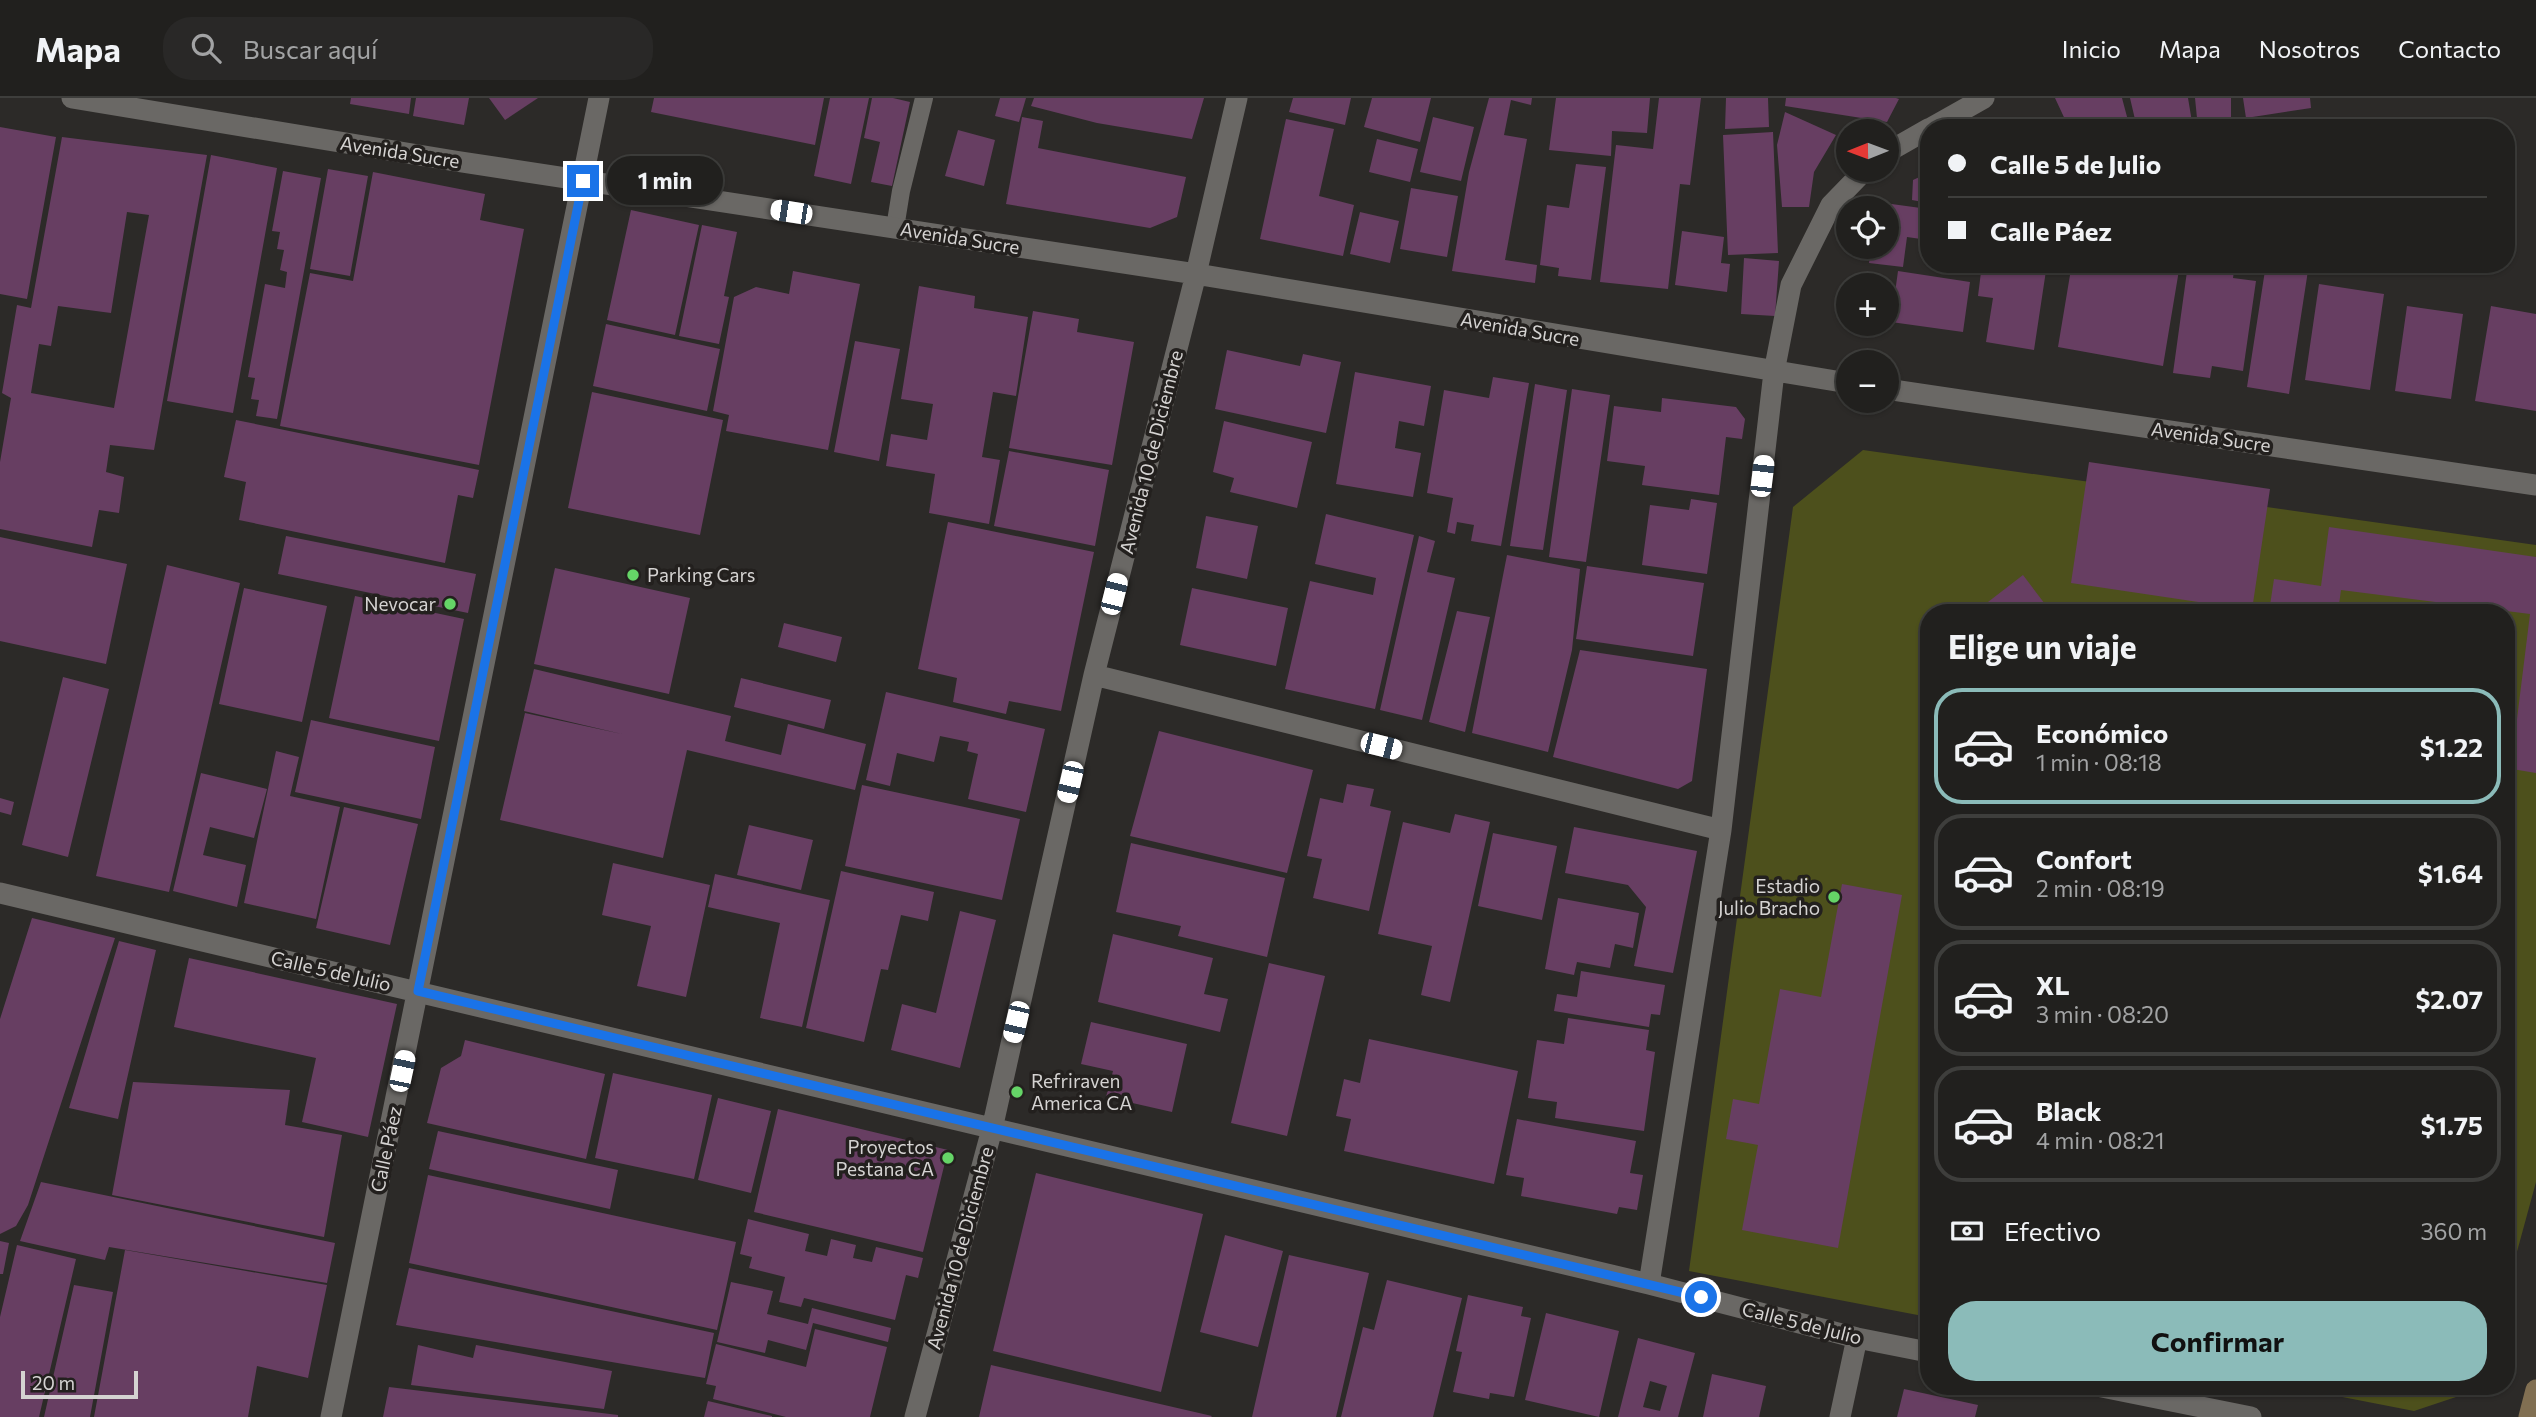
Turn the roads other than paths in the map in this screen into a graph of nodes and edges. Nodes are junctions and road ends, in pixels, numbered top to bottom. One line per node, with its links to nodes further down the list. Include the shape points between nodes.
1 (72, 98): 6 (street, Avenida Sucre)
2 (598, 98): 10 (street, Calle Páez)
3 (924, 98): 12 (lane)
4 (1237, 98): 13 (street, Avenida 10 de Diciembre)
5 (1984, 98): 7 (street)
6 (147, 104): 10 (street, Avenida Sucre)
7 (1947, 119)
8 (1920, 134): 9 (street)
9 (1899, 146)
10 (583, 181): 12 (street, Avenida Sucre); 21 (street, Calle Páez)
11 (1853, 182): 14 (street, via 1831,205 1791,285)
12 (895, 228): 13 (street, Avenida Sucre)
13 (1196, 274): 14 (street, Avenida Sucre); 18 (street, Avenida 10 de Diciembre)
14 (1774, 372): 15 (street, Avenida Sucre); 19 (street)
15 (1836, 381)
16 (1899, 391): 17 (street, Avenida Sucre)
17 (2536, 485)
18 (1094, 675): 19 (street); 22 (street, Avenida 10 de Diciembre)
19 (1721, 830): 23 (street)
20 (0, 893): 21 (street, Calle 5 de Julio)
21 (418, 991): 22 (street, Calle 5 de Julio); 28 (street, Calle Páez)
22 (992, 1129): 23 (street, Calle 5 de Julio); 29 (street, Avenida 10 de Diciembre)
23 (1649, 1284): 24 (street, Calle 5 de Julio)
24 (1857, 1338): 25 (street, Calle 5 de Julio); 30 (street)
25 (1920, 1350)
26 (2536, 1390): 32 (street)
27 (2142, 1395): 31 (street)
28 (331, 1417)
29 (915, 1417)
30 (1840, 1417)
31 (2251, 1417)
32 (2529, 1417)

